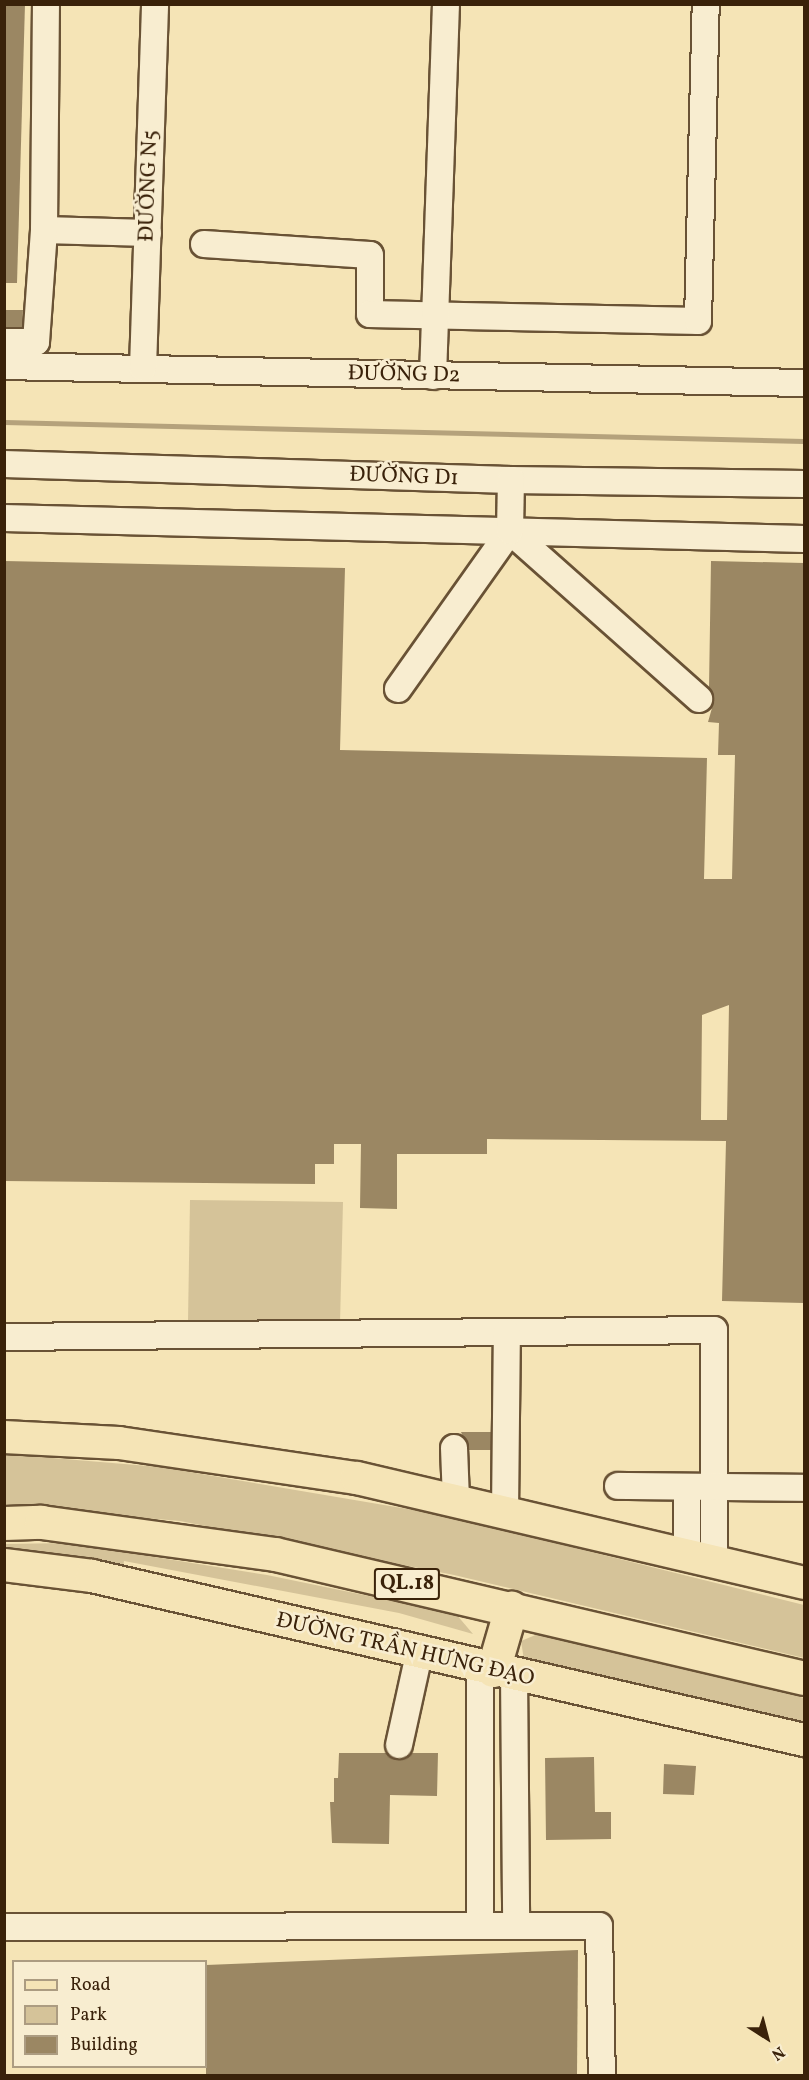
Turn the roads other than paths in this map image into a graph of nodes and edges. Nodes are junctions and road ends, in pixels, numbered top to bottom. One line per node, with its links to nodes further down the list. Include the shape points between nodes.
1 (46, 4): 5 (street)
2 (155, 4): 6 (street, ĐƯỜNG N5)
3 (446, 4): 8 (street)
4 (706, 4): 8 (street, via 698,321)
5 (44, 230): 6 (street); 9 (street, via 36,342)
6 (148, 233): 11 (street, ĐƯỜNG N5)
7 (204, 244): 8 (street, via 370,255 370,314)
8 (435, 315): 12 (street)
9 (4, 342)
10 (4, 366): 11 (street, ĐƯỜNG D2)
11 (143, 368): 12 (street, ĐƯỜNG D2)
12 (433, 376): 13 (street, ĐƯỜNG D2)
13 (804, 383)
14 (4, 464): 15 (street, ĐƯỜNG D1)
15 (511, 480): 16 (street, ĐƯỜNG D1); 18 (street)
16 (804, 484)
17 (4, 518): 18 (street)
18 (510, 531): 19 (street); 20 (street); 21 (street)
19 (804, 539)
20 (398, 689)
21 (699, 699)
22 (507, 1333): 23 (street); 28 (street, via 714,1330); 31 (street)
23 (4, 1337)
24 (4, 1437): 30 (main road, via 119,1443 357,1478)
25 (454, 1448): 30 (street)
26 (618, 1486): 27 (street)
27 (687, 1487): 28 (street); 33 (street)
28 (714, 1487): 29 (street); 33 (street)
29 (804, 1488)
30 (456, 1501): 31 (main road)
31 (505, 1512): 33 (main road)
32 (4, 1523): 36 (highway, QL.18, via 41,1522 275,1554)
33 (700, 1558): 35 (main road)
34 (4, 1565): 37 (main road, ĐƯỜNG TRẦN HƯNG ĐẠO, via 60,1569)
35 (804, 1583)
36 (511, 1608): 38 (highway); 39 (highway, QL.18)
37 (419, 1654): 38 (main road, ĐƯỜNG TRẦN HƯNG ĐẠO); 41 (street)
38 (496, 1671): 40 (main road, ĐƯỜNG TRẦN HƯNG ĐẠO); 42 (street); 43 (street)
39 (804, 1678)
40 (804, 1740)
41 (399, 1745)
42 (480, 1924): 43 (street); 44 (street)
43 (516, 1925): 45 (street, via 599,1926)
44 (4, 1927)
45 (602, 2076)

